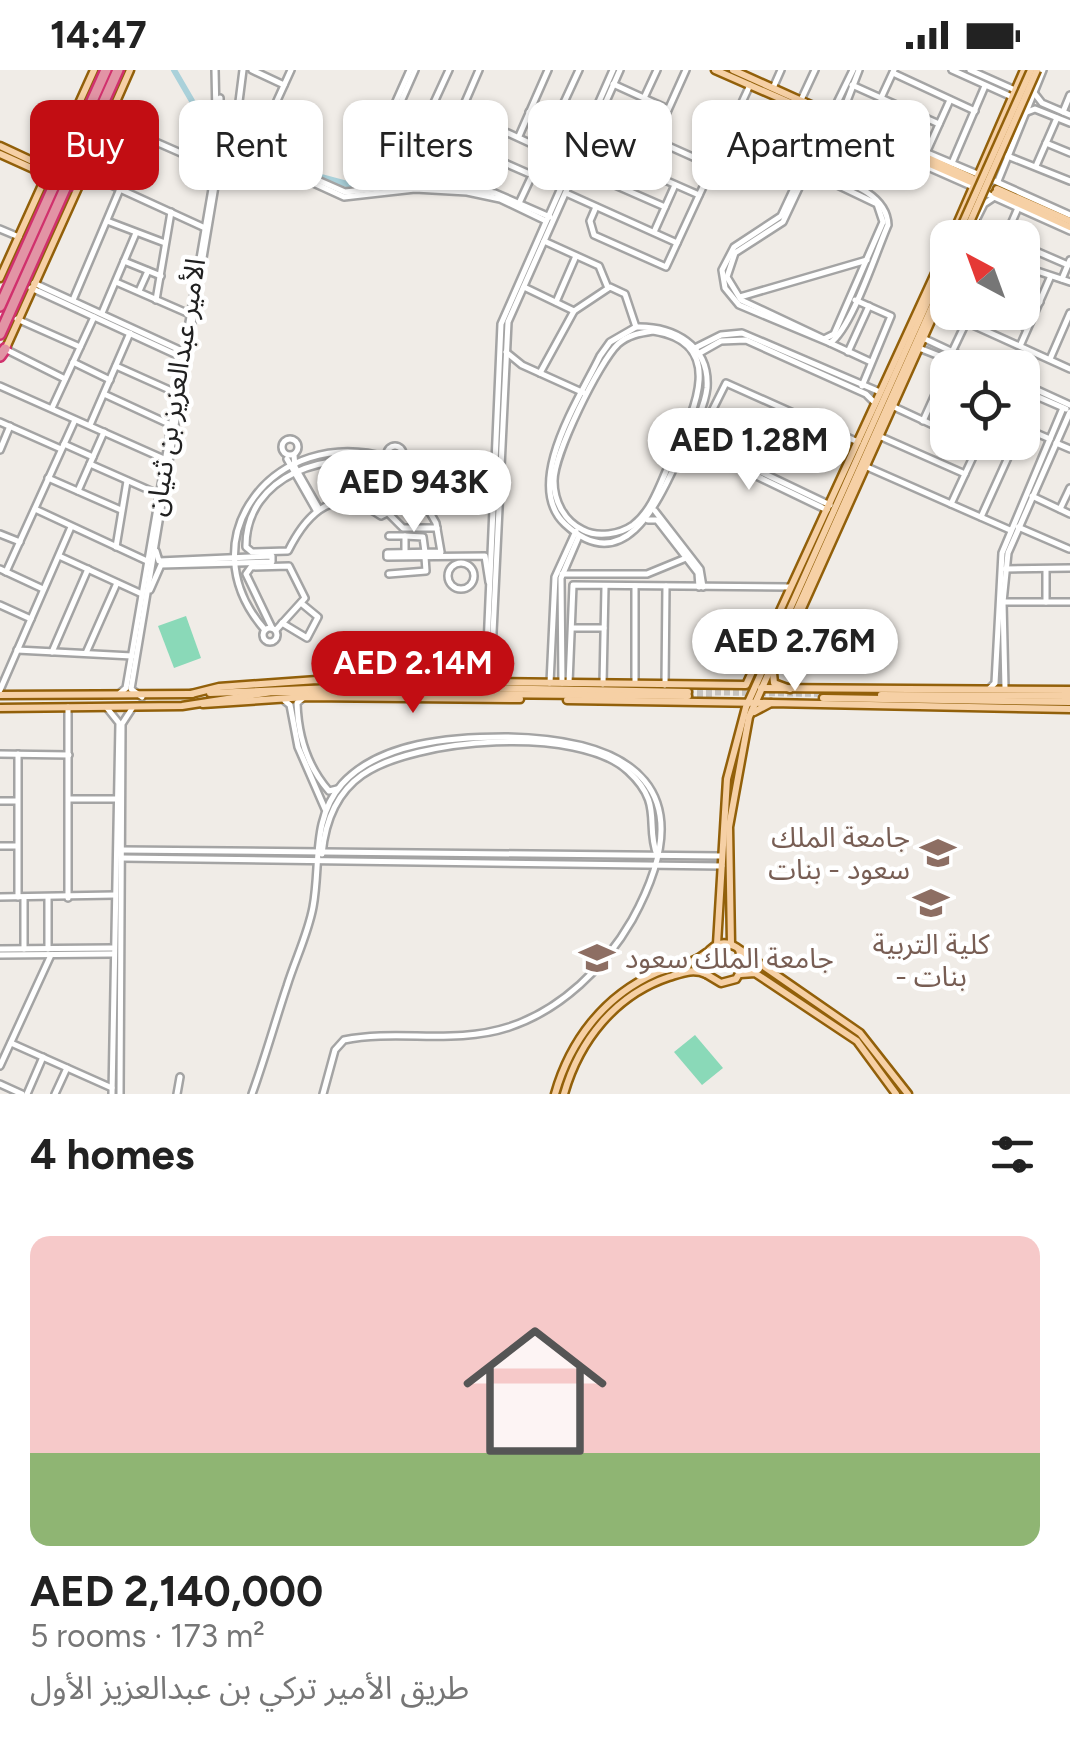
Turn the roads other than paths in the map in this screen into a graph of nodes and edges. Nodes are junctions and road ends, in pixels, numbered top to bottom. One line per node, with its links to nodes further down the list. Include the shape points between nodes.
1 (94, 70): 38 (main road)
2 (106, 70): 155 (highway)
3 (118, 70): 108 (highway)
4 (130, 70): 39 (main road)
5 (217, 70): 40 (street, الأمير عبدالعزيز بن ثنيان)
6 (244, 70): 41 (street)
7 (291, 70): 28 (street)
8 (412, 70): 104 (street)
9 (449, 70): 43 (street)
10 (479, 70): 44 (street)
11 (548, 70): 45 (street)
12 (579, 70): 46 (street)
13 (617, 70): 26 (street); 47 (street)
14 (656, 70): 36 (street)
15 (686, 70): 50 (street)
16 (715, 70): 29 (main road)
17 (733, 70): 32 (main road)
18 (782, 70): 32 (street)
19 (815, 70): 53 (street)
20 (856, 70): 27 (street); 54 (street)
21 (952, 70): 30 (street)
22 (970, 70): 33 (street)
23 (1034, 70): 31 (street); 34 (main road); 115 (main road, bridge)
24 (255, 71): 28 (street)
25 (894, 72): 37 (street); 56 (street)
26 (614, 84): 36 (street); 48 (street)
27 (852, 84): 37 (street); 55 (street)
28 (284, 85): 42 (street)
29 (750, 85): 51 (street); 52 (main road)
30 (986, 86): 33 (street); 58 (street)
31 (1036, 86): 57 (street); 61 (street)
32 (773, 88): 53 (main road)
33 (1002, 88): 34 (street)
34 (1014, 94): 69 (main road)
35 (1070, 96): 59 (street)
36 (644, 98): 49 (street)
37 (881, 98): 62 (street)
38 (80, 100)
39 (117, 100)
40 (218, 100)
41 (241, 100)
42 (277, 100)
43 (435, 100)
44 (465, 100)
45 (535, 100)
46 (565, 100)
47 (603, 100)
48 (605, 100)
49 (648, 100)
50 (672, 100)
51 (743, 100)
52 (783, 100)
53 (802, 100)
54 (841, 100)
55 (842, 100)
56 (950, 100): 58 (street); 62 (street)
57 (1048, 110): 59 (street); 61 (street, via 1032,108)
58 (975, 111): 79 (street)
59 (1063, 115): 63 (street); 67 (street)
60 (528, 116): 65 (street)
61 (1022, 119): 71 (street)
62 (939, 124): 68 (street)
63 (1070, 124)
64 (508, 133): 65 (street)
65 (518, 137): 66 (street)
66 (528, 142)
67 (1046, 143): 74 (street); 81 (street)
68 (930, 145)
69 (992, 145): 71 (street, via 996,156); 82 (main road)
70 (0, 146): 77 (main road)
71 (1007, 152): 81 (street); 102 (street)
72 (930, 153): 79 (street)
73 (0, 154): 80 (main road)
74 (1070, 154)
75 (930, 160): 82 (main road)
76 (930, 162): 82 (main road)
77 (30, 163)
78 (930, 163): 82 (street)
79 (952, 163): 82 (street)
80 (30, 164)
81 (1036, 166): 84 (street)
82 (971, 179): 102 (street); 102 (street); 106 (main road); 106 (main road)
83 (323, 180): 104 (street)
84 (1070, 181)
85 (323, 182): 104 (street)
86 (528, 183): 107 (street)
87 (674, 185): 105 (street); 110 (street)
88 (40, 190): 124 (main road)
89 (68, 190): 108 (highway)
90 (77, 190): 142 (main road)
91 (120, 190): 112 (street); 118 (street)
92 (211, 190): 120 (street, الأمير عبدالعزيز بن ثنيان)
93 (213, 190): 120 (street, الأمير عبدالعزيز بن ثنيان)
94 (374, 190): 104 (street)
95 (481, 190): 107 (street)
96 (562, 190): 113 (street)
97 (625, 190): 110 (street)
98 (701, 190): 105 (street)
99 (796, 190): 138 (street, via 781,216 730,250)
100 (850, 190): 130 (street, via 877,204 883,224)
101 (857, 190): 150 (street, via 880,200 888,224)
102 (996, 190): 111 (street); 116 (street); 119 (main road)
103 (565, 192): 109 (street); 113 (street)
104 (357, 194): 113 (street, via 467,192)
105 (699, 195): 127 (street)
106 (969, 197): 114 (main road)
107 (519, 202): 113 (street)
108 (59, 203): 168 (highway)
109 (596, 207): 123 (street); 127 (street, via 594,235 666,267)
110 (664, 208): 123 (street)
111 (1018, 208): 117 (street); 119 (street)
112 (171, 212): 120 (street); 126 (street)
113 (549, 219): 125 (street); 290 (street, via 501,324)
114 (963, 220)
115 (967, 220)
116 (976, 220)
117 (1013, 220)
118 (107, 221): 122 (street); 148 (street)
119 (1070, 223)
120 (205, 228): 159 (street, الأمير عبدالعزيز بن ثنيان); 189 (street, الأمير عبدالعزيز بن ثنيان)
121 (0, 229): 124 (street)
122 (136, 233): 126 (street); 131 (street)
123 (654, 233): 127 (street)
124 (19, 237): 136 (main road)
125 (544, 241): 129 (street); 143 (street)
126 (166, 244): 135 (street)
127 (677, 244)
128 (1040, 252): 132 (street)
129 (576, 256): 144 (street, via 599,266); 151 (street)
130 (867, 260): 146 (street); 154 (street, via 830,338)
131 (124, 261): 133 (street); 140 (street)
132 (1069, 262): 139 (street)
133 (148, 271): 135 (street); 145 (street)
134 (1040, 274): 137 (street)
135 (161, 276): 149 (street)
136 (0, 278)
137 (1050, 278): 139 (street); 153 (street)
138 (725, 280): 147 (street); 170 (street, via 739,305)
139 (1066, 280)
140 (116, 282): 145 (street); 161 (street)
141 (930, 284): 194 (main road)
142 (32, 285): 148 (street); 161 (street); 163 (main road)
143 (524, 287): 151 (street); 174 (street, via 508,322)
144 (608, 288): 158 (street); 164 (street, via 625,294)
145 (139, 292): 149 (street)
146 (750, 294): 147 (street); 154 (street)
147 (738, 298): 154 (street)
148 (73, 300): 161 (street)
149 (156, 300): 159 (street)
150 (855, 300): 156 (street); 170 (street)
151 (556, 302): 158 (street)
152 (930, 302): 162 (main road)
153 (1040, 302)
154 (752, 305)
155 (0, 306)
156 (869, 306): 176 (street); 183 (street, via 892,316)
157 (930, 306): 162 (main road)
158 (574, 310): 188 (street)
159 (187, 313): 178 (street, الأمير عبدالعزيز بن ثنيان)
160 (1070, 314): 181 (street)
161 (98, 315): 169 (street); 173 (street); 178 (street)
162 (924, 317): 180 (main road)
163 (17, 319): 173 (street); 179 (main road)
164 (636, 326): 177 (street, via 670,330); 198 (street, via 605,348)
165 (930, 329): 171 (main road)
166 (984, 330): 172 (street)
167 (1026, 330): 172 (street)
168 (0, 334)
169 (130, 334): 178 (street); 185 (street)
170 (830, 343): 176 (street)
171 (924, 344): 175 (street); 195 (main road)
172 (1020, 346): 181 (street)
173 (80, 347): 182 (street)
174 (505, 350): 184 (street); 187 (street)
175 (938, 350)
176 (848, 352): 183 (street)
177 (694, 353): 193 (street, via 708,344 746,340); 198 (street, via 660,332 624,338); 216 (street, via 707,386); 259 (street, via 699,397 646,511 616,533)
178 (181, 354): 189 (street, الأمير عبدالعزيز بن ثنيان)
179 (2, 355): 190 (street)
180 (906, 356): 194 (main road); 195 (main road); 237 (main road); 311 (main road)
181 (1050, 359): 186 (street)
182 (73, 362): 190 (street); 191 (street)
183 (872, 362): 193 (street)
184 (522, 365): 187 (street); 188 (street)
185 (116, 366): 191 (street); 196 (street)
186 (1070, 368)
187 (504, 370): 318 (street)
188 (540, 372): 198 (street)
189 (181, 374): 196 (street, الأمير عبدالعزيز بن ثنيان); 215 (street, الأمير عبدالعزيز بن ثنيان)
190 (66, 379): 203 (street)
191 (110, 380): 197 (street)
192 (0, 386): 203 (street)
193 (859, 387): 194 (street); 200 (street)
194 (882, 389): 200 (main road)
195 (900, 390): 202 (main road)
196 (174, 392): 209 (street, الأمير عبدالعزيز بن ثنيان)
197 (104, 394): 209 (street); 211 (street)
198 (585, 394): 259 (street, via 551,462 547,485 551,506)
199 (1040, 395): 204 (street)
200 (875, 403): 218 (main road)
201 (930, 404): 206 (street)
202 (892, 406): 206 (street); 214 (main road)
203 (52, 408): 205 (street)
204 (1068, 409): 217 (street)
205 (75, 419): 211 (street); 221 (street)
206 (923, 420): 208 (street)
207 (0, 422): 210 (street)
208 (930, 423)
209 (169, 424): 215 (street, الأمير عبدالعزيز بن ثنيان)
210 (10, 426): 221 (street); 223 (street)
211 (90, 426): 212 (street)
212 (104, 432): 225 (street); 228 (street)
213 (1040, 435): 217 (street)
214 (880, 436): 232 (main road); 234 (street); 237 (main road)
215 (170, 439): 225 (street, الأمير عبدالعزيز بن ثنيان); 266 (street, الأمير عبدالعزيز بن ثنيان)
216 (687, 440): 220 (street); 251 (street)
217 (1053, 441): 222 (street); 241 (street); 258 (street)
218 (858, 442): 220 (street, via 731,384 722,387); 246 (main road)
219 (298, 444): 224 (street); 227 (street); 227 (street, via 285,441)
220 (698, 444): 246 (street)
221 (63, 447): 228 (street); 235 (street)
222 (1070, 449)
223 (0, 450)
224 (320, 452): 227 (street); 231 (street, via 353,450)
225 (164, 458): 240 (street, الأمير عبدالعزيز بن ثنيان)
226 (402, 458): 231 (street); 231 (street, via 396,446 387,450); 244 (street, via 420,480 417,490)
227 (290, 459): 233 (street); 274 (street, via 249,506)
228 (91, 460): 236 (street); 239 (street)
229 (972, 460): 234 (street)
230 (1007, 460): 254 (street)
231 (390, 462): 233 (street, via 340,459); 242 (street); 244 (street, via 412,477); 245 (street)
232 (867, 467): 243 (street); 310 (main road)
233 (295, 471): 250 (street); 250 (street, via 260,505 246,547 288,551)
234 (965, 474): 243 (street)
235 (48, 478): 239 (street); 247 (street)
236 (127, 480): 240 (street); 249 (street)
237 (851, 485): 316 (main road)
238 (1070, 488): 248 (street)
239 (78, 491): 249 (street)
240 (158, 494): 275 (street, الأمير عبدالعزيز بن ثنيان)
241 (1032, 496): 248 (street); 258 (street)
242 (375, 500): 245 (street); 252 (street)
243 (950, 504): 254 (street)
244 (426, 505): 257 (street)
245 (369, 508): 250 (street, via 346,502); 252 (street, via 381,516)
246 (829, 508): 294 (main road)
247 (34, 509): 256 (street); 263 (street)
248 (1060, 509): 253 (street)
249 (121, 510): 264 (street)
250 (318, 510)
251 (655, 510): 255 (street); 295 (street, via 700,569)
252 (389, 512): 257 (street, via 403,528)
253 (1070, 514)
254 (981, 517): 258 (street)
255 (648, 520): 259 (street, via 618,538); 273 (street, via 658,520)
256 (72, 526): 264 (street); 272 (street)
257 (437, 528): 269 (street)
258 (1014, 529): 267 (street); 278 (street); 319 (street, via 998,585)
259 (579, 532): 265 (street)
260 (0, 534): 263 (street)
261 (388, 536): 262 (street)
262 (404, 536): 268 (street, via 423,537); 271 (street)
263 (20, 542): 284 (street)
264 (116, 546): 275 (street)
265 (571, 546): 277 (street); 304 (street, via 555,577)
266 (155, 548): 276 (street, via 159,562); 297 (street, الأمير عبدالعزيز بن ثنيان)
267 (1070, 548): 279 (street)
268 (425, 554): 269 (street); 271 (street); 286 (street, via 426,572)
269 (442, 554): 282 (street); 290 (street, via 486,556)
270 (387, 555): 271 (street)
271 (405, 555): 286 (street)
272 (59, 556): 281 (street); 296 (street)
273 (686, 558): 285 (street, via 648,574); 295 (street)
274 (236, 560): 274 (street, via 272,562 272,556); 276 (street); 309 (street, via 245,598)
275 (147, 561): 297 (street, الأمير عبدالعزيز بن ثنيان)
276 (176, 563): 297 (street, via 158,567)
277 (567, 563): 285 (street); 288 (street)
278 (1005, 568): 283 (street); 299 (street)
279 (1060, 568): 280 (street); 283 (street)
280 (1070, 568)
281 (88, 569): 289 (street); 313 (street)
282 (450, 569): 282 (street, via 453,586 472,583 468,564)
283 (1046, 569): 300 (street)
284 (3, 571): 296 (street)
285 (580, 572): 288 (street)
286 (405, 573): 287 (street)
287 (388, 574)
288 (562, 574): 304 (street)
289 (117, 582): 297 (street); 314 (street)
290 (490, 584): 318 (street)
291 (605, 586): 292 (street); 307 (street, via 573,585); 308 (street)
292 (635, 586): 293 (street); 326 (street)
293 (666, 586): 295 (street); 327 (street)
294 (794, 586): 295 (street); 298 (main road)
295 (701, 587)
296 (44, 589): 305 (street)
297 (145, 593): 315 (street, الأمير عبدالعزيز بن ثنيان); 329 (street, الأمير عبدالعزيز بن ثنيان)
298 (790, 596): 311 (main road); 328 (main road, via 753,676)
299 (1003, 602): 300 (street); 319 (street)
300 (1046, 602): 301 (street)
301 (1070, 602)
302 (300, 603): 306 (street); 306 (street, via 318,618 307,638); 309 (street, via 306,598 289,566 247,569)
303 (0, 605): 305 (street)
304 (557, 611): 317 (street)
305 (31, 620): 312 (street)
306 (282, 623): 309 (street)
307 (571, 628): 308 (street); 324 (street)
308 (604, 628): 325 (street)
309 (271, 629)
310 (788, 641): 316 (main road); 331 (main road, via 774,673 776,686)
311 (774, 642): 330 (main road)
312 (18, 650): 313 (street); 335 (street)
313 (52, 652): 314 (street)
314 (86, 653): 315 (street)
315 (132, 656): 329 (street, الأمير عبدالعزيز بن ثنيان)
316 (772, 663): 330 (main road)
317 (556, 671): 323 (street); 324 (street)
318 (489, 673): 321 (street); 322 (street)
319 (998, 674): 333 (street); 334 (street)
320 (400, 680): 321 (main road); 332 (main road); 336 (main road, via 270,682)
321 (475, 682): 322 (main road)
322 (502, 682): 323 (main road)
323 (550, 683): 324 (main road)
324 (565, 683): 325 (main road)
325 (604, 684): 326 (main road)
326 (635, 684): 327 (main road)
327 (665, 685): 337 (main road)
328 (741, 687): 330 (main road); 337 (main road)
329 (129, 688): 341 (street); 343 (street)
330 (757, 688): 331 (main road); 347 (main road)
331 (790, 689): 340 (main road)
332 (481, 690): 336 (main road, via 316,686); 337 (main road); 345 (main road); 350 (main road, via 272,692)
333 (1012, 690): 334 (main road); 346 (main road)
334 (987, 691): 340 (main road)
335 (0, 692): 338 (main road)
336 (191, 694): 343 (main road)
337 (687, 694): 345 (main road); 348 (main road)
338 (29, 696): 339 (main road); 353 (main road, via 35,700)
339 (46, 696): 341 (main road); 354 (main road, via 38,703)
340 (824, 696): 346 (main road); 346 (main road); 349 (main road)
341 (113, 697): 343 (main road)
342 (306, 697): 344 (main road); 345 (main road); 357 (street, via 298,700)
343 (142, 698)
344 (277, 698): 350 (main road); 359 (street, via 290,705)
345 (404, 698)
346 (1070, 698)
347 (753, 700): 348 (main road); 349 (main road); 358 (main road); 360 (main road)
348 (724, 702): 360 (main road, via 739,711)
349 (771, 704): 358 (main road)
350 (190, 705): 356 (main road)
351 (68, 707): 354 (main road); 355 (main road); 365 (street)
352 (0, 708): 353 (main road)
353 (28, 708): 354 (main road)
354 (44, 708)
355 (108, 708): 356 (main road); 369 (street, via 119,723)
356 (133, 708): 375 (street, via 122,724)
357 (297, 715): 359 (street, via 293,708); 366 (street)
358 (750, 717): 362 (main road)
359 (293, 726): 366 (street)
360 (739, 726): 362 (main road)
361 (540, 741): 367 (street, via 422,744 366,764); 376 (street, via 612,753 638,773 658,808); 377 (street, via 434,748 371,769 336,802)
362 (739, 743): 378 (main road); 388 (main road, via 729,827)
363 (0, 754): 364 (street)
364 (18, 754): 365 (street); 371 (street)
365 (69, 754): 368 (street)
366 (318, 783): 367 (street, via 329,791); 372 (street)
367 (339, 787): 372 (street)
368 (69, 799): 369 (street); 386 (street)
369 (116, 799): 382 (street)
370 (0, 801): 371 (street)
371 (18, 801): 374 (street)
372 (325, 812): 377 (street)
373 (0, 846): 374 (street)
374 (18, 846): 384 (street)
375 (122, 854): 377 (street); 391 (street)
376 (658, 855): 378 (street); 379 (street); 380 (street)
377 (320, 856): 379 (street); 409 (street, via 313,907)
378 (721, 856): 381 (main road)
379 (530, 859): 380 (street)
380 (656, 865): 381 (street); 410 (street, via 614,948 549,1008 508,1028 466,1036 344,1040)
381 (722, 866): 387 (main road)
382 (116, 895): 386 (street); 391 (street)
383 (0, 897): 384 (street)
384 (21, 898): 385 (street); 389 (street)
385 (48, 898): 386 (street); 393 (street)
386 (68, 898)
387 (717, 944): 388 (main road); 394 (main road)
388 (730, 944): 390 (main road)
389 (24, 949): 392 (street); 393 (street)
390 (739, 950): 396 (main road); 414 (main road, via 860,1033)
391 (116, 951): 393 (street); 404 (street); 407 (street)
392 (0, 952): 393 (street)
393 (49, 952): 398 (street)
394 (706, 952): 395 (main road); 411 (main road, via 608,1004 573,1048)
395 (706, 974): 396 (main road, via 721,984); 412 (main road, via 658,981 614,1010 580,1053)
396 (740, 975): 413 (main road, via 756,973 857,1042)
397 (0, 1044): 398 (street)
398 (10, 1045): 399 (street); 400 (street)
399 (43, 1057): 401 (street); 405 (street)
400 (0, 1066)
401 (67, 1068): 404 (street); 406 (street)
402 (180, 1077): 408 (street)
403 (0, 1084): 405 (street)
404 (112, 1091)
405 (24, 1094)
406 (55, 1094)
407 (120, 1094)
408 (176, 1094)
409 (252, 1094)
410 (322, 1094)
411 (555, 1094)
412 (564, 1094)
413 (896, 1094)
414 (908, 1094)

